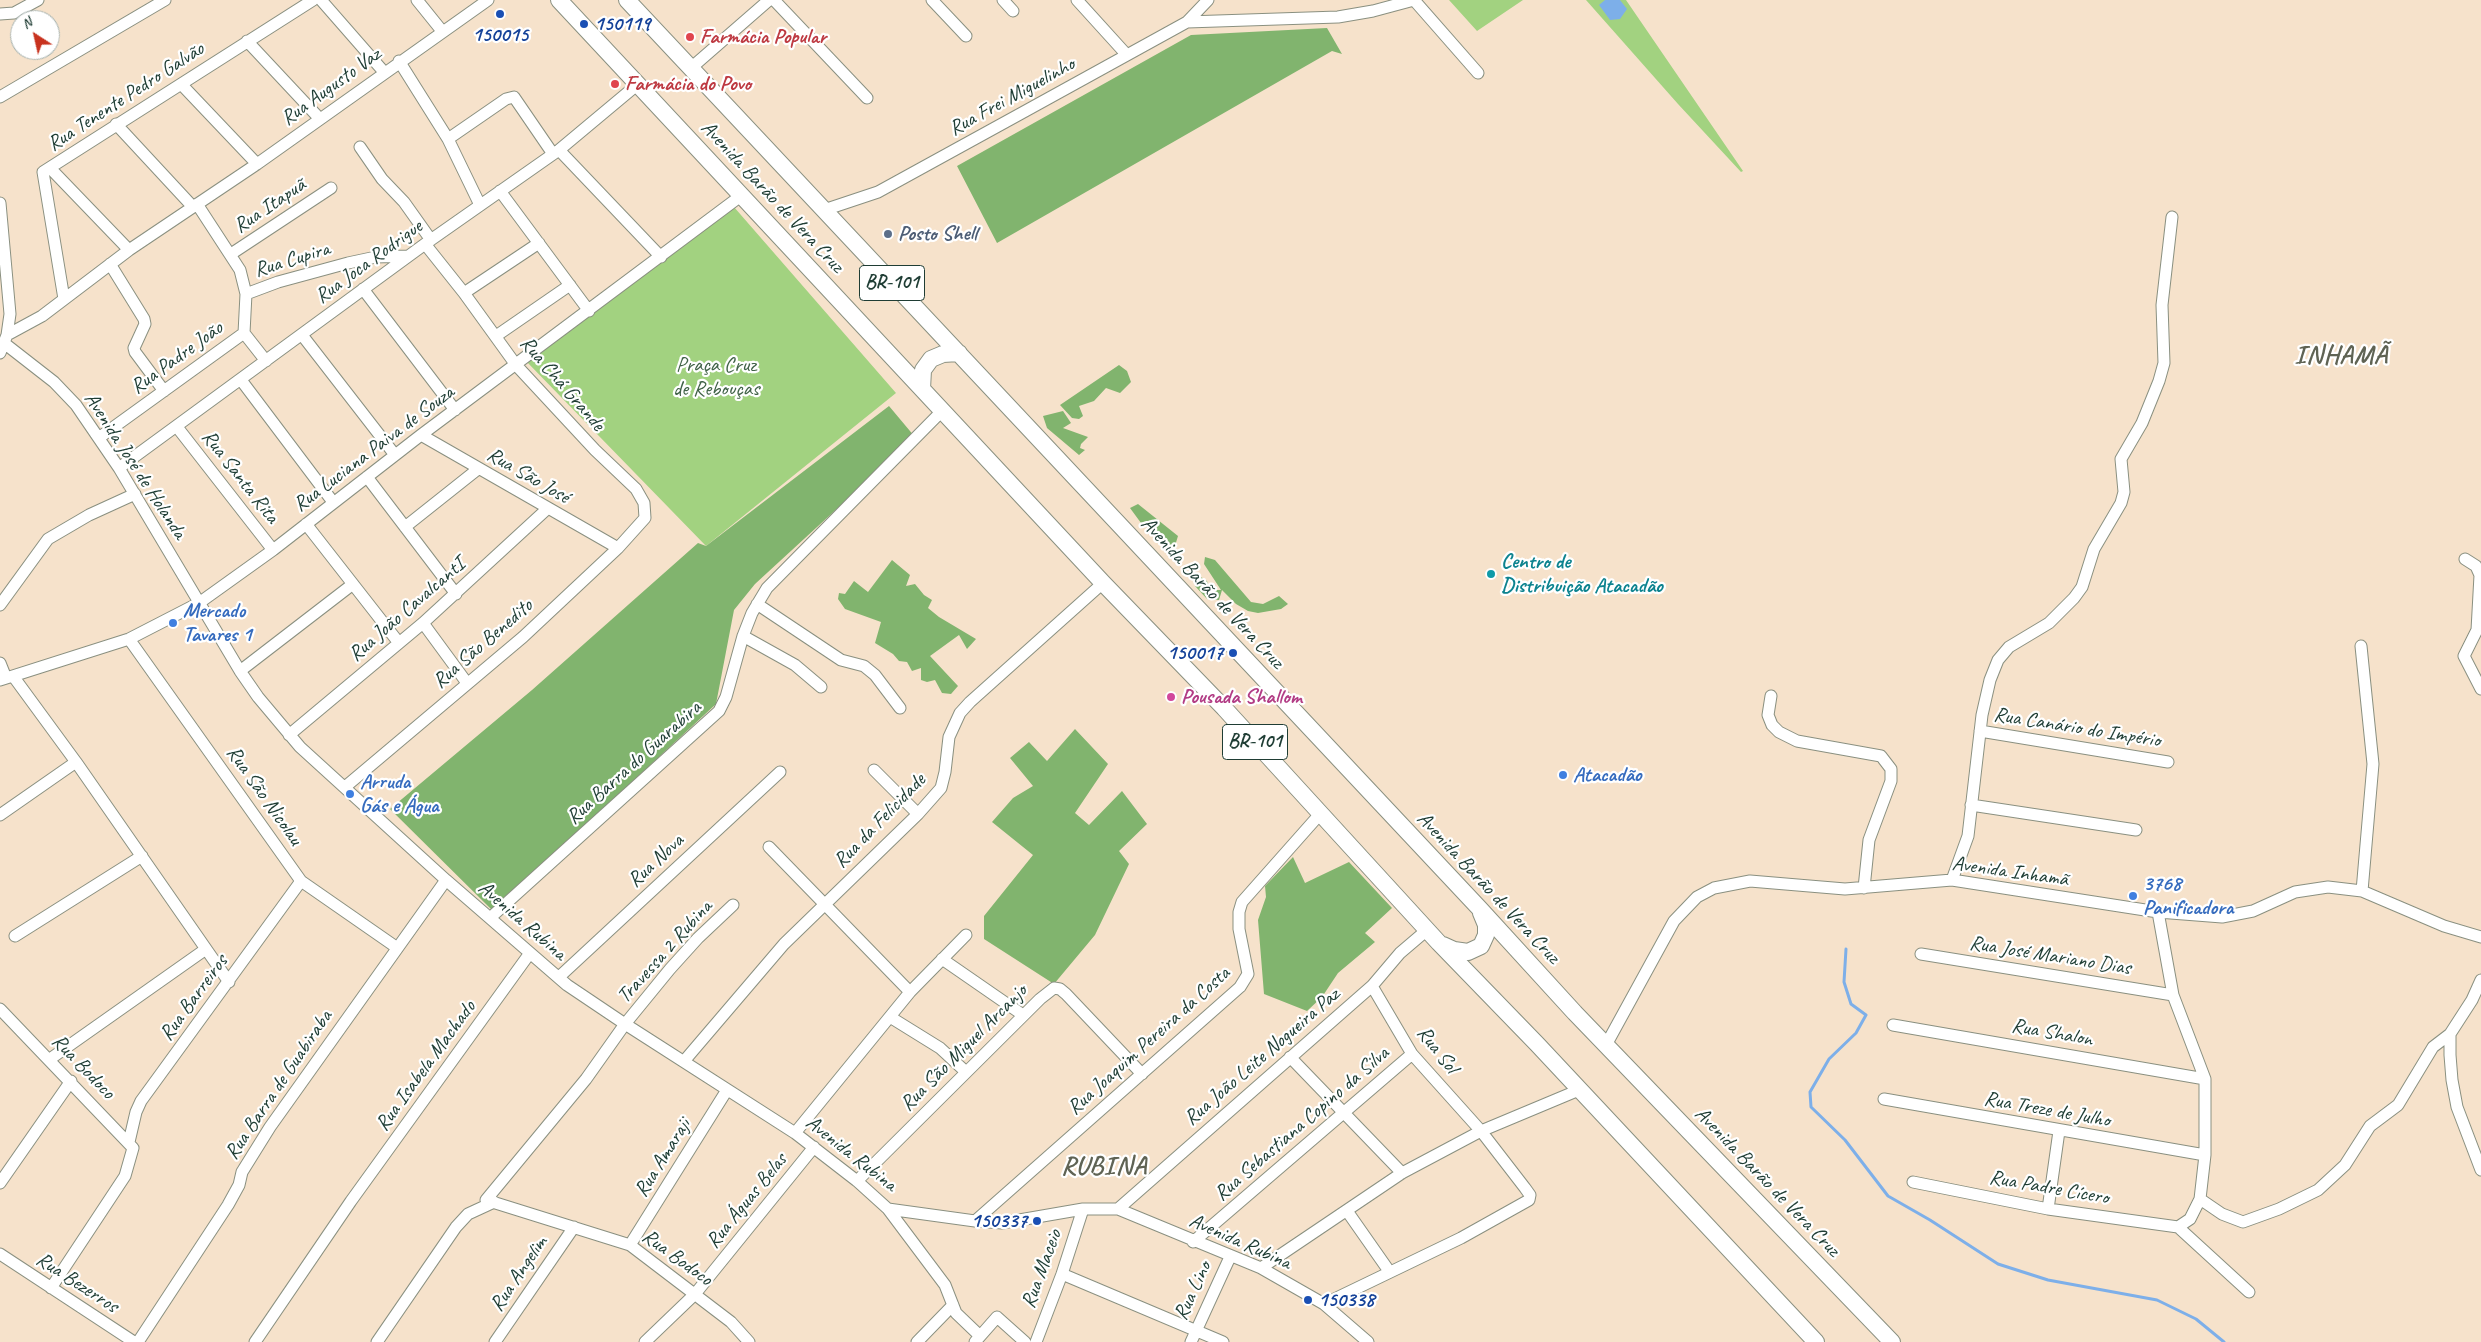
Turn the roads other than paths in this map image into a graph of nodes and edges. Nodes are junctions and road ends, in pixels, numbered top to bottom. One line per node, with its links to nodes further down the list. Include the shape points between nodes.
1 (38, 0): 17 (street, via 14,13)
2 (165, 0): 29 (street)
3 (313, 0): 21 (street, Rua Tenente Pedro Galvão)
4 (321, 0): 25 (street)
5 (417, 0): 19 (street)
6 (488, 0): 19 (street, Rua Augusto Vaz)
7 (559, 0): 28 (highway, Avenida Barão de Vera Cruz / BR-101)
8 (627, 0): 24 (highway, Avenida Barão de Vera Cruz / BR-101)
9 (769, 0): 24 (street)
10 (774, 0): 30 (street)
11 (932, 0): 20 (street)
12 (1003, 0): 16 (street)
13 (1077, 0): 22 (street)
14 (1208, 0): 18 (street, Rua Frei Miguelinho)
15 (1414, 0): 18 (street, via 1338,17); 26 (street)
16 (1013, 11)
17 (0, 14)
18 (1187, 22): 22 (street, Rua Frei Miguelinho)
19 (442, 31): 23 (street, Rua Augusto Vaz)
20 (966, 36)
21 (247, 41): 27 (street, Rua Tenente Pedro Galvão); 31 (street)
22 (1126, 54): 44 (street, Rua Frei Miguelinho, via 878,192)
23 (400, 61): 25 (street, Rua Augusto Vaz); 33 (street)
24 (692, 68): 44 (highway, Avenida Barão de Vera Cruz / BR-101)
25 (384, 72): 31 (street, Rua Augusto Vaz)
26 (1478, 73)
27 (181, 84): 32 (street, Rua Tenente Pedro Galvão); 36 (street)
28 (638, 84): 35 (street, Rua Joca Rodrigue); 40 (highway, Avenida Barão de Vera Cruz / BR-101)
29 (0, 98)
30 (866, 98)
31 (320, 119): 36 (street, Rua Augusto Vaz)
32 (116, 124): 37 (street, Rua Tenente Pedro Galvão); 43 (street, Rua Padre João)
33 (448, 140): 35 (street, via 512,97); 42 (street)
34 (360, 147): 46 (street, Rua Chá Grande, via 382,179 404,202)
35 (556, 152): 39 (street, Rua Joca Rodrigue); 52 (street)
36 (257, 164): 43 (street, Rua Augusto Vaz)
37 (50, 168): 48 (street); 58 (street, Rua Tenente Pedro Galvão, via 43,172)
38 (330, 188): 49 (street, Rua Itapuã)
39 (500, 192): 42 (street, Rua Joca Rodrigue); 47 (street)
40 (742, 195): 52 (street, Rua Luciana Paiva de Souza); 68 (highway, Avenida Barão de Vera Cruz / BR-101)
41 (0, 203): 50 (street)
42 (480, 205): 46 (street, Rua Joca Rodrigue)
43 (195, 206): 48 (street, Rua Augusto Vaz); 49 (street, Rua Padre João)
44 (824, 210): 64 (highway, Avenida Barão de Vera Cruz / BR-101)
45 (2172, 218): 107 (street, via 2162,305 2164,363 2142,423 2121,459 2124,492 2121,503 2094,549 2082,587 2074,598 2049,624 2009,648 1998,660)
46 (428, 242): 51 (street, Rua Joca Rodrigue); 56 (street, Rua Chá Grande)
47 (539, 243): 54 (street); 56 (street)
48 (129, 250): 53 (street, Rua Augusto Vaz)
49 (231, 254): 57 (street, Rua Padre João, via 240,270)
50 (3, 256): 63 (street, via 10,314)
51 (408, 256): 55 (street, Rua Joca Rodrigue); 57 (street, Rua Cupira, via 376,257 348,263)
52 (661, 257): 59 (street, Rua Luciana Paiva de Souza)
53 (110, 264): 58 (street, Rua Augusto Vaz); 69 (street, via 144,319 135,352)
54 (570, 285): 59 (street); 62 (street)
55 (363, 289): 61 (street, Rua Joca Rodrigue); 70 (street)
56 (464, 293): 62 (street, Rua Chá Grande)
57 (246, 294): 60 (street, Rua Padre João)
58 (64, 299): 63 (street, Rua Augusto Vaz)
59 (589, 311): 66 (street, Rua Luciana Paiva de Souza)
60 (244, 333): 65 (street); 69 (street, Rua Padre João)
61 (302, 335): 65 (street, Rua Joca Rodrigue); 75 (street)
62 (496, 336): 66 (street, Rua Chá Grande)
63 (3, 344): 74 (street, Avenida José de Holanda, via 54,382)
64 (959, 353): 68 (highway, via 931,359 922,370); 128 (highway, Avenida Barão de Vera Cruz / BR-101)
65 (266, 361): 67 (street, Rua Joca Rodrigue)
66 (516, 365): 70 (street, Rua Luciana Paiva de Souza); 83 (street, Rua Chá Grande, via 636,489 646,510)
67 (241, 380): 72 (street, Rua Joca Rodrigue); 80 (street)
68 (922, 389): 71 (highway, Avenida Barão de Vera Cruz / BR-101)
69 (164, 391): 74 (street, Rua Padre João)
70 (455, 410): 73 (street, Rua Luciana Paiva de Souza)
71 (942, 411): 88 (highway, Avenida Barão de Vera Cruz / BR-101); 92 (street, Rua Barra do Guarabira, via 778,575)
72 (177, 427): 76 (street, Rua Joca Rodrigue); 86 (street, Rua Santa Rita)
73 (421, 435): 75 (street, Rua Luciana Paiva de Souza); 77 (street, Rua São José)
74 (100, 437): 76 (street, Avenida José de Holanda)
75 (395, 455): 78 (street, Rua Luciana Paiva de Souza)
76 (119, 468): 79 (street, Avenida José de Holanda)
77 (478, 469): 81 (street, Rua São José); 84 (street)
78 (367, 477): 80 (street, Rua Luciana Paiva de Souza); 84 (street)
79 (135, 494): 91 (street, Avenida José de Holanda); 93 (street, via 81,519 48,539)
80 (333, 502): 82 (street, Rua Luciana Paiva de Souza)
81 (547, 509): 85 (street, Rua São José); 90 (street, Rua João CavalcantI)
82 (306, 524): 86 (street, Rua Luciana Paiva de Souza); 89 (street)
83 (641, 524): 85 (street, Rua São Benedito)
84 (405, 527): 90 (street)
85 (618, 548): 102 (street, Rua São Benedito, via 523,637)
86 (272, 550): 91 (street, Rua Luciana Paiva de Souza)
87 (2465, 559): 104 (street, via 2476,566 2480,575 2477,630 2464,656)
88 (1103, 583): 115 (street, Rua da Felicidade, via 960,713 949,737 944,782); 116 (highway, Avenida Barão de Vera Cruz / BR-101, via 1224,708)
89 (353, 584): 97 (street); 100 (street)
90 (456, 594): 94 (street, Rua João CavalcantI)
91 (199, 603): 96 (street, Rua Luciana Paiva de Souza); 100 (street, Avenida José de Holanda)
92 (757, 604): 95 (street, Rua Barra do Guarabira); 106 (street, via 841,660 864,666)
93 (0, 605)
94 (423, 623): 97 (street, Rua João CavalcantI); 102 (street)
95 (743, 636): 103 (street, via 795,665); 130 (street, Rua Barra do Guarabira, via 719,711)
96 (129, 639): 101 (street, Rua Luciana Paiva de Souza); 123 (street, Rua São Nicolau)
97 (399, 643): 108 (street, Rua João CavalcantI)
98 (2361, 646): 125 (street, via 2373,764)
99 (0, 663): 101 (street)
100 (240, 671): 108 (street, Avenida José de Holanda)
101 (6, 678): 109 (street)
102 (467, 683): 113 (street, Rua São Benedito)
103 (821, 686)
104 (2481, 690)
105 (1771, 696): 124 (street, via 1768,715 1778,732 1797,741 1881,756 1891,769 1891,782 1869,840)
106 (900, 708)
107 (1980, 731): 110 (street, Rua Canário do Império); 114 (street)
108 (288, 735): 113 (street, Avenida Rubina)
109 (76, 762): 117 (street); 120 (street)
110 (2168, 762)
111 (874, 770): 115 (street)
112 (780, 772): 141 (street, Rua Nova)
113 (345, 787): 121 (street, Avenida Rubina)
114 (1971, 805): 118 (street); 122 (street, via 1968,836)
115 (918, 814): 126 (street, Rua da Felicidade)
116 (1320, 814): 131 (highway, Avenida Barão de Vera Cruz / BR-101); 159 (street, Rua Joaquim Pereira da Costa, via 1242,902 1239,928 1248,974 1246,981)
117 (0, 815)
118 (2136, 830)
119 (769, 847): 126 (street)
120 (142, 856): 134 (street); 137 (street)
121 (446, 880): 130 (street, Avenida Rubina); 136 (street, Rua Barra de Guabiraba)
122 (1952, 880): 124 (street, Avenida Inhamã); 129 (street, Avenida Inhamã)
123 (301, 881): 136 (street, Rua São Nicolau); 143 (street, Rua Barreiros)
124 (1864, 888): 153 (street, Avenida Inhamã, via 1750,881 1714,888 1697,897 1667,932)
125 (2362, 891): 129 (street, Avenida Inhamã, via 2313,888 2295,892 2253,911 2222,917); 133 (street, Avenida Inhamã, via 2444,926)
126 (824, 904): 145 (street); 157 (street, Rua da Felicidade, via 784,944)
127 (733, 905): 150 (street, Travessa 2 Rubina, via 681,957)
128 (1480, 909): 135 (highway, via 1486,925 1481,946 1468,952); 153 (highway, Avenida Barão de Vera Cruz / BR-101)
129 (2158, 912): 146 (street)
130 (490, 918): 138 (street, Avenida Rubina)
131 (1427, 930): 135 (highway, Avenida Barão de Vera Cruz / BR-101); 144 (street, Rua João Leite Nogueira Paz, via 1400,953)
132 (966, 934): 140 (street)
133 (2480, 934)
134 (15, 936)
135 (1439, 943): 163 (highway, Avenida Barão de Vera Cruz / BR-101)
136 (396, 947): 202 (street, Rua Barra de Guabiraba, via 270,1128 242,1172 228,1205)
137 (206, 949): 143 (street); 156 (street)
138 (530, 953): 141 (street, Avenida Rubina); 203 (street, Rua Isabela Machado)
139 (1922, 954): 146 (street, Rua José Mariano Dias)
140 (942, 959): 145 (street); 148 (street)
141 (559, 977): 150 (street, Avenida Rubina)
142 (2481, 980): 152 (street)
143 (229, 982): 169 (street, Rua Barreiros, via 141,1101)
144 (1372, 986): 154 (street, Rua Sol); 155 (street, Rua João Leite Nogueira Paz)
145 (910, 992): 149 (street)
146 (2173, 995): 160 (street)
147 (0, 1009): 156 (street, Rua Bodoco)
148 (1023, 1015): 158 (street, Rua São Miguel Arcanjo); 159 (street, Rua São Miguel Arcanjo, via 1048,992 1060,989)
149 (890, 1017): 158 (street, via 940,1048); 168 (street)
150 (625, 1024): 157 (street, Avenida Rubina); 178 (street, Travessa 2 Rubina)
151 (1892, 1025): 160 (street, Rua Shalon)
152 (2450, 1034): 172 (street, via 2455,1096); 177 (street, via 2433,1047 2398,1104 2370,1126 2345,1165 2318,1190 2244,1222 2222,1214)
153 (1606, 1045): 216 (highway, Avenida Barão de Vera Cruz / BR-101)
154 (1412, 1054): 165 (street, Rua Sebastiana Copino da Silva); 166 (street, Rua Sol)
155 (1290, 1058): 165 (street); 181 (street, Rua João Leite Nogueira Paz)
156 (50, 1059): 161 (street, Rua Bodoco)
157 (684, 1060): 162 (street, Avenida Rubina)
158 (966, 1072): 174 (street, Rua São Miguel Arcanjo)
159 (1142, 1074): 184 (street, Rua Joaquim Pereira da Costa)
160 (2205, 1079): 171 (street)
161 (71, 1081): 169 (street, Rua Bodoco); 176 (street)
162 (727, 1090): 168 (street, Avenida Rubina); 188 (street, Rua Amaraji)
163 (1579, 1090): 166 (street); 195 (highway, Avenida Barão de Vera Cruz / BR-101)
164 (1884, 1099): 167 (street, Rua Treze de Julho)
165 (1344, 1112): 173 (street); 187 (street, Rua Sebastiana Copino da Silva)
166 (1481, 1131): 173 (street); 192 (street, Rua Sol, via 1530,1195 1529,1200 1461,1238)
167 (2059, 1131): 171 (street, Rua Treze de Julho); 182 (street)
168 (795, 1133): 170 (street, Avenida Rubina)
169 (129, 1142): 194 (street, Rua Bodoco, via 132,1154 121,1183)
170 (814, 1147): 174 (street, Avenida Rubina); 197 (street, Rua Águas Belas)
171 (2204, 1155): 177 (street)
172 (2481, 1170)
173 (1402, 1172): 183 (street)
174 (857, 1181): 179 (street, Avenida Rubina)
175 (1913, 1182): 182 (street, Rua Padre Cícero)
176 (0, 1183)
177 (2200, 1199): 186 (street, via 2190,1220)
178 (490, 1201): 185 (street, Rua Bodoco); 204 (street, via 468,1214 456,1227)
179 (888, 1209): 184 (street, Avenida Rubina); 198 (street, via 945,1285)
180 (1083, 1209): 181 (street, Avenida Rubina); 184 (street, Avenida Rubina, via 1002,1223); 193 (street, Rua Maceio)
181 (1118, 1209): 187 (street, Avenida Rubina)
182 (2048, 1209): 186 (street, Rua Padre Cícero)
183 (1346, 1211): 191 (street); 192 (street)
184 (975, 1222)
185 (574, 1227): 188 (street, Rua Bodoco); 205 (street, Rua Angelim)
186 (2178, 1227): 196 (street)
187 (1193, 1242): 190 (street, Avenida Rubina)
188 (630, 1245): 197 (street, Rua Bodoco)
189 (0, 1254): 194 (street, Rua Bezerros)
190 (1230, 1257): 191 (street, Avenida Rubina); 200 (street, Rua Lino)
191 (1261, 1268): 199 (street, Avenida Rubina)
192 (1389, 1271): 199 (street)
193 (1062, 1274): 200 (street); 210 (street, Rua Maceio)
194 (51, 1288): 202 (street, Rua Bezerros)
195 (1767, 1290): 214 (highway); 215 (highway, Avenida Barão de Vera Cruz / BR-101)
196 (2249, 1292)
197 (695, 1294): 206 (street, Rua Águas Belas); 207 (street, Rua Bodoco, via 731,1322)
198 (953, 1304): 201 (street, via 956,1313); 208 (street)
199 (1324, 1304): 213 (street, Avenida Rubina)
200 (1196, 1330): 211 (street, Rua Lino); 212 (street)
201 (978, 1339): 209 (street, via 997,1317)
202 (136, 1342)
203 (254, 1342)
204 (377, 1342)
205 (495, 1342)
206 (645, 1342)
207 (749, 1342)
208 (917, 1342)
209 (1025, 1342)
210 (1036, 1342)
211 (1191, 1342)
212 (1224, 1342)
213 (1368, 1342)
214 (1800, 1342)
215 (1816, 1342)
216 (1892, 1342)

